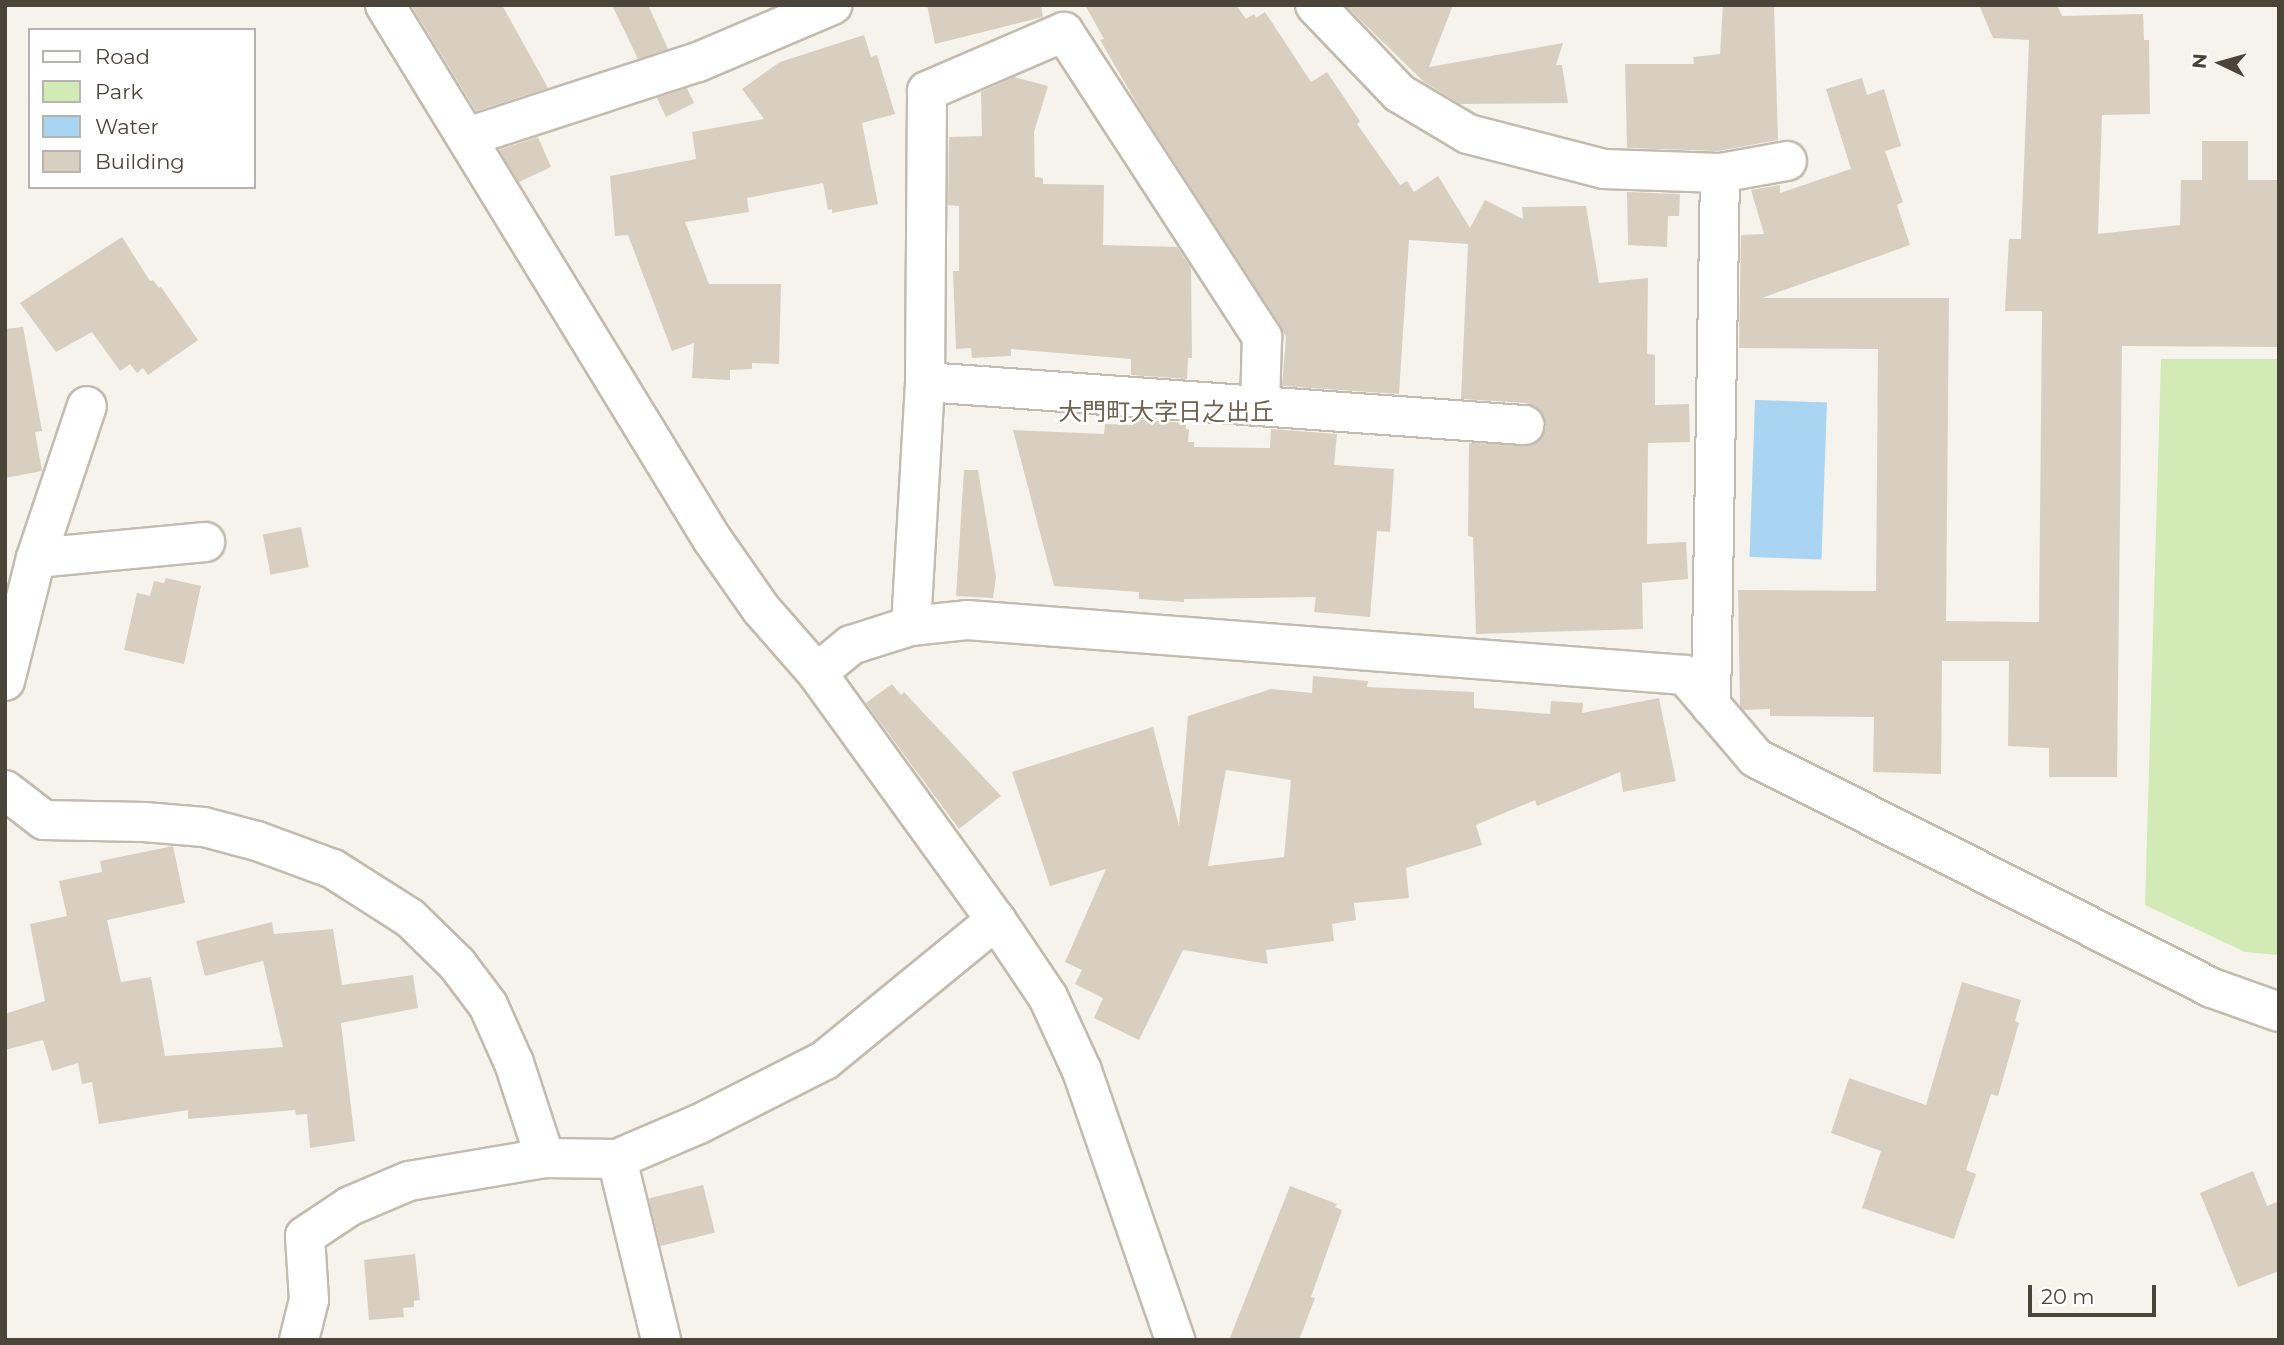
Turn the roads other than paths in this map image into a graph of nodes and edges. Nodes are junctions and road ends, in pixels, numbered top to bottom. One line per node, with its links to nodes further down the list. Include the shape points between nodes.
1 (385, 5): 4 (street)
2 (832, 5): 4 (street, via 698,62)
3 (1315, 5): 6 (street, via 1399,93 1468,134 1604,169)
4 (467, 137): 14 (street, via 712,539 761,609)
5 (1787, 161): 6 (street)
6 (1720, 173): 16 (street)
7 (925, 382): 8 (street); 8 (street, via 927,91 1064,32 1262,337); 13 (street)
8 (1260, 404): 10 (street)
9 (87, 406): 12 (street)
10 (1524, 425)
11 (205, 542): 12 (street)
12 (36, 558): 15 (street)
13 (911, 626): 14 (street, via 851,645); 16 (street, via 967,620 1685,675)
14 (817, 673): 18 (street)
15 (6, 674)
16 (1711, 706): 19 (street, via 1756,758 2212,988)
17 (12, 807): 20 (street, via 44,820 204,827 257,841 333,869 410,918 457,964 488,1004 514,1063)
18 (996, 920): 21 (street, via 825,1060 699,1124); 24 (street, via 1048,997 1082,1071)
19 (2279, 1012)
20 (545, 1158): 21 (street); 22 (street, via 409,1181 350,1206 305,1236 309,1300)
21 (617, 1159): 23 (street)
22 (299, 1340)
23 (661, 1340)
24 (1175, 1340)

